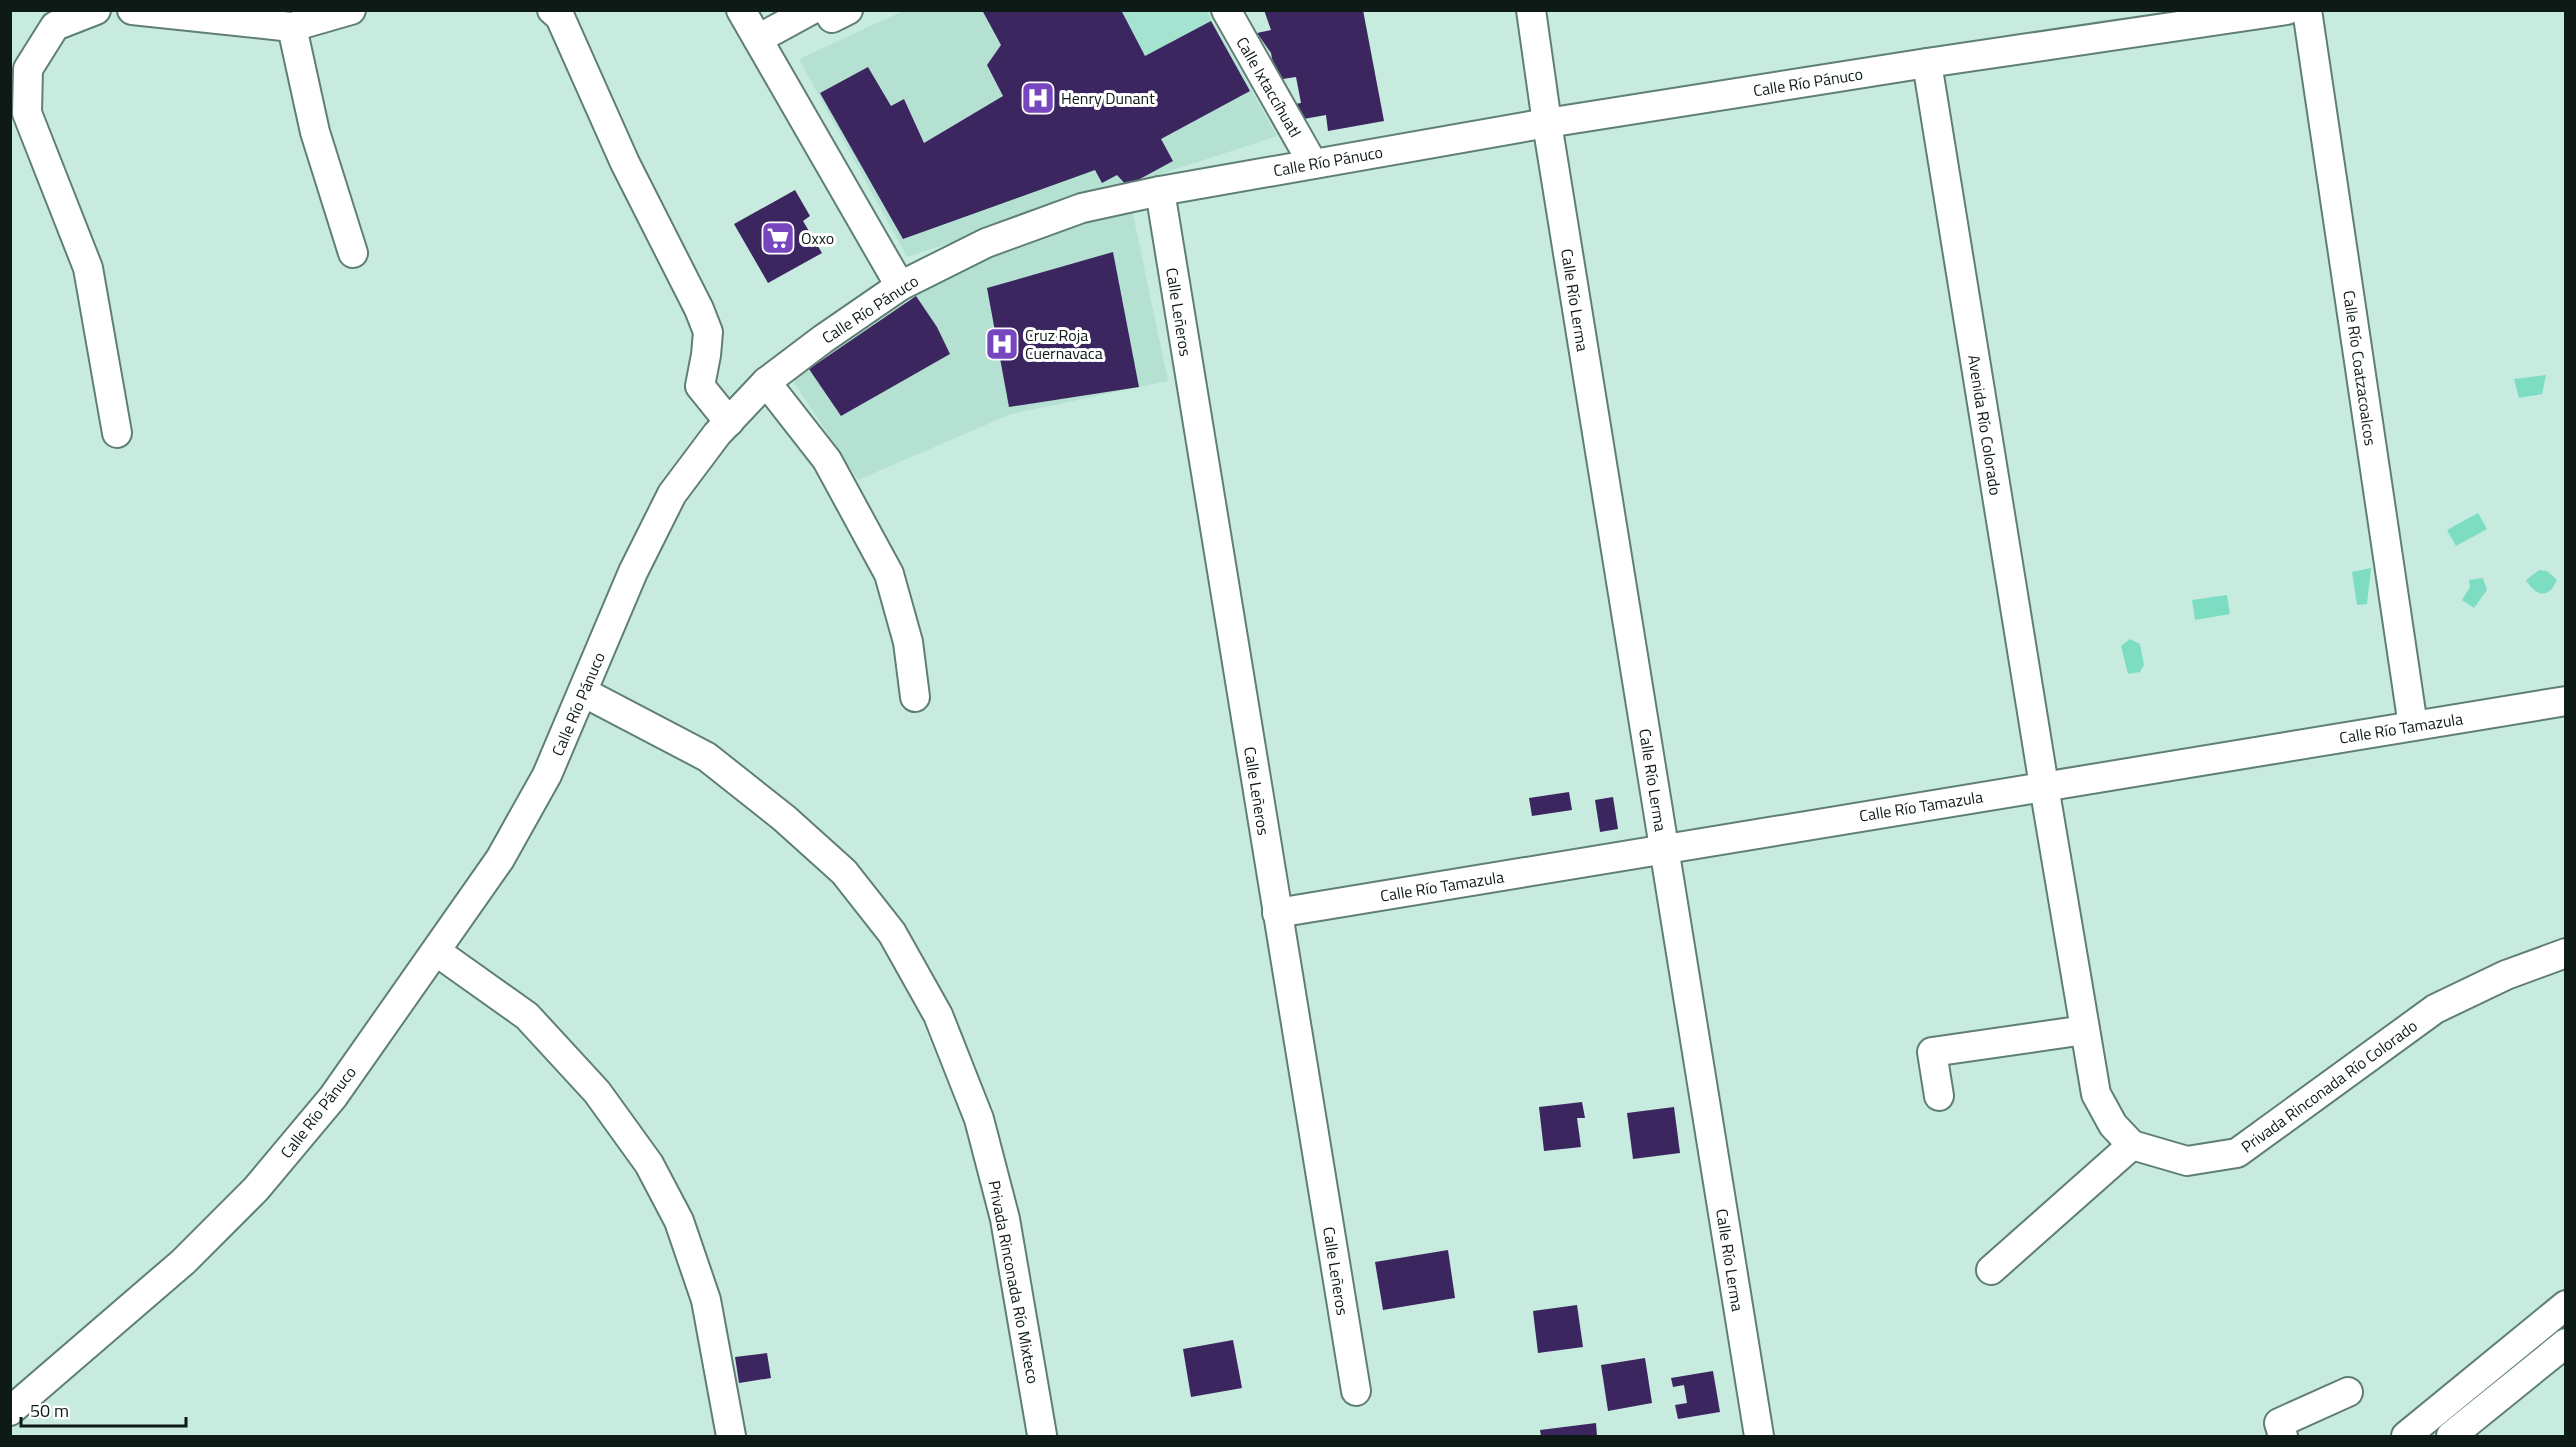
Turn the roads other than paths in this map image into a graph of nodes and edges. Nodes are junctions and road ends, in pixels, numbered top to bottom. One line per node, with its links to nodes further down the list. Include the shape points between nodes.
1 (96, 10): 23 (street, via 55,26 28,69 27,113 88,268)
2 (132, 10): 13 (street)
3 (351, 10): 13 (street)
4 (552, 10): 22 (street, via 560,17 625,163 699,309 708,332 700,386)
5 (741, 10): 14 (street)
6 (811, 10): 14 (street)
7 (827, 10): 8 (street, via 832,18)
8 (848, 10)
9 (1226, 10): 17 (street, Calle Ixtaccíhuatl)
10 (1531, 10): 16 (street, Calle Río Lerma)
11 (2287, 10): 15 (street, Calle Río Pánuco)
12 (2307, 10): 27 (street, Calle Río Coatzacoalcos)
13 (292, 27): 19 (street, via 315,132)
14 (758, 39): 20 (street)
15 (1927, 63): 16 (street, Calle Río Pánuco); 28 (street, Avenida Río Colorado)
16 (1547, 123): 17 (street, Calle Río Pánuco); 29 (street, Calle Río Lerma)
17 (1313, 164): 18 (street, Calle Río Pánuco)
18 (1160, 191): 20 (street, Calle Río Pánuco, via 1082,208 986,243); 30 (street, Calle Leñeros)
19 (353, 254)
20 (900, 286): 21 (street, Calle Río Pánuco)
21 (766, 382): 22 (street, Calle Río Pánuco); 25 (street, via 827,460 889,574 908,642)
22 (729, 422): 24 (street, Calle Río Pánuco, via 672,494 633,572)
23 (117, 433)
24 (583, 692): 31 (street, Calle Río Pánuco, via 532,803 500,859); 42 (street, Privada Rinconada Río Mixteco, via 707,757 844,872 892,933 938,1015 979,1119 1005,1219)
25 (915, 697)
26 (2565, 701): 27 (street, Calle Río Tamazula)
27 (2413, 726): 28 (street, Calle Río Tamazula)
28 (2043, 786): 29 (street, Calle Río Tamazula); 33 (street)
29 (1664, 849): 30 (street, Calle Río Tamazula); 44 (street, Calle Río Lerma)
30 (1277, 913): 39 (street, Calle Leñeros)
31 (436, 952): 41 (street, Calle Río Pánuco, via 333,1097 256,1189 183,1262); 43 (street, via 528,1016 597,1092 649,1164 679,1221 706,1300)
32 (2565, 953): 35 (street, Privada Rinconada Río Colorado, via 2506,975 2435,1009 2236,1153 2187,1161)
33 (2085, 1030): 34 (street, via 1932,1052); 35 (street, via 2096,1094 2113,1125)
34 (1939, 1096)
35 (2132, 1145): 36 (street)
36 (1991, 1270)
37 (2565, 1305): 46 (street)
38 (2565, 1343): 47 (street)
39 (1356, 1391)
40 (2348, 1392): 45 (street, via 2279,1424)
41 (10, 1412)
42 (1042, 1436)
43 (731, 1437)
44 (1759, 1437)
45 (2283, 1437)
46 (2406, 1437)
47 (2451, 1437)

